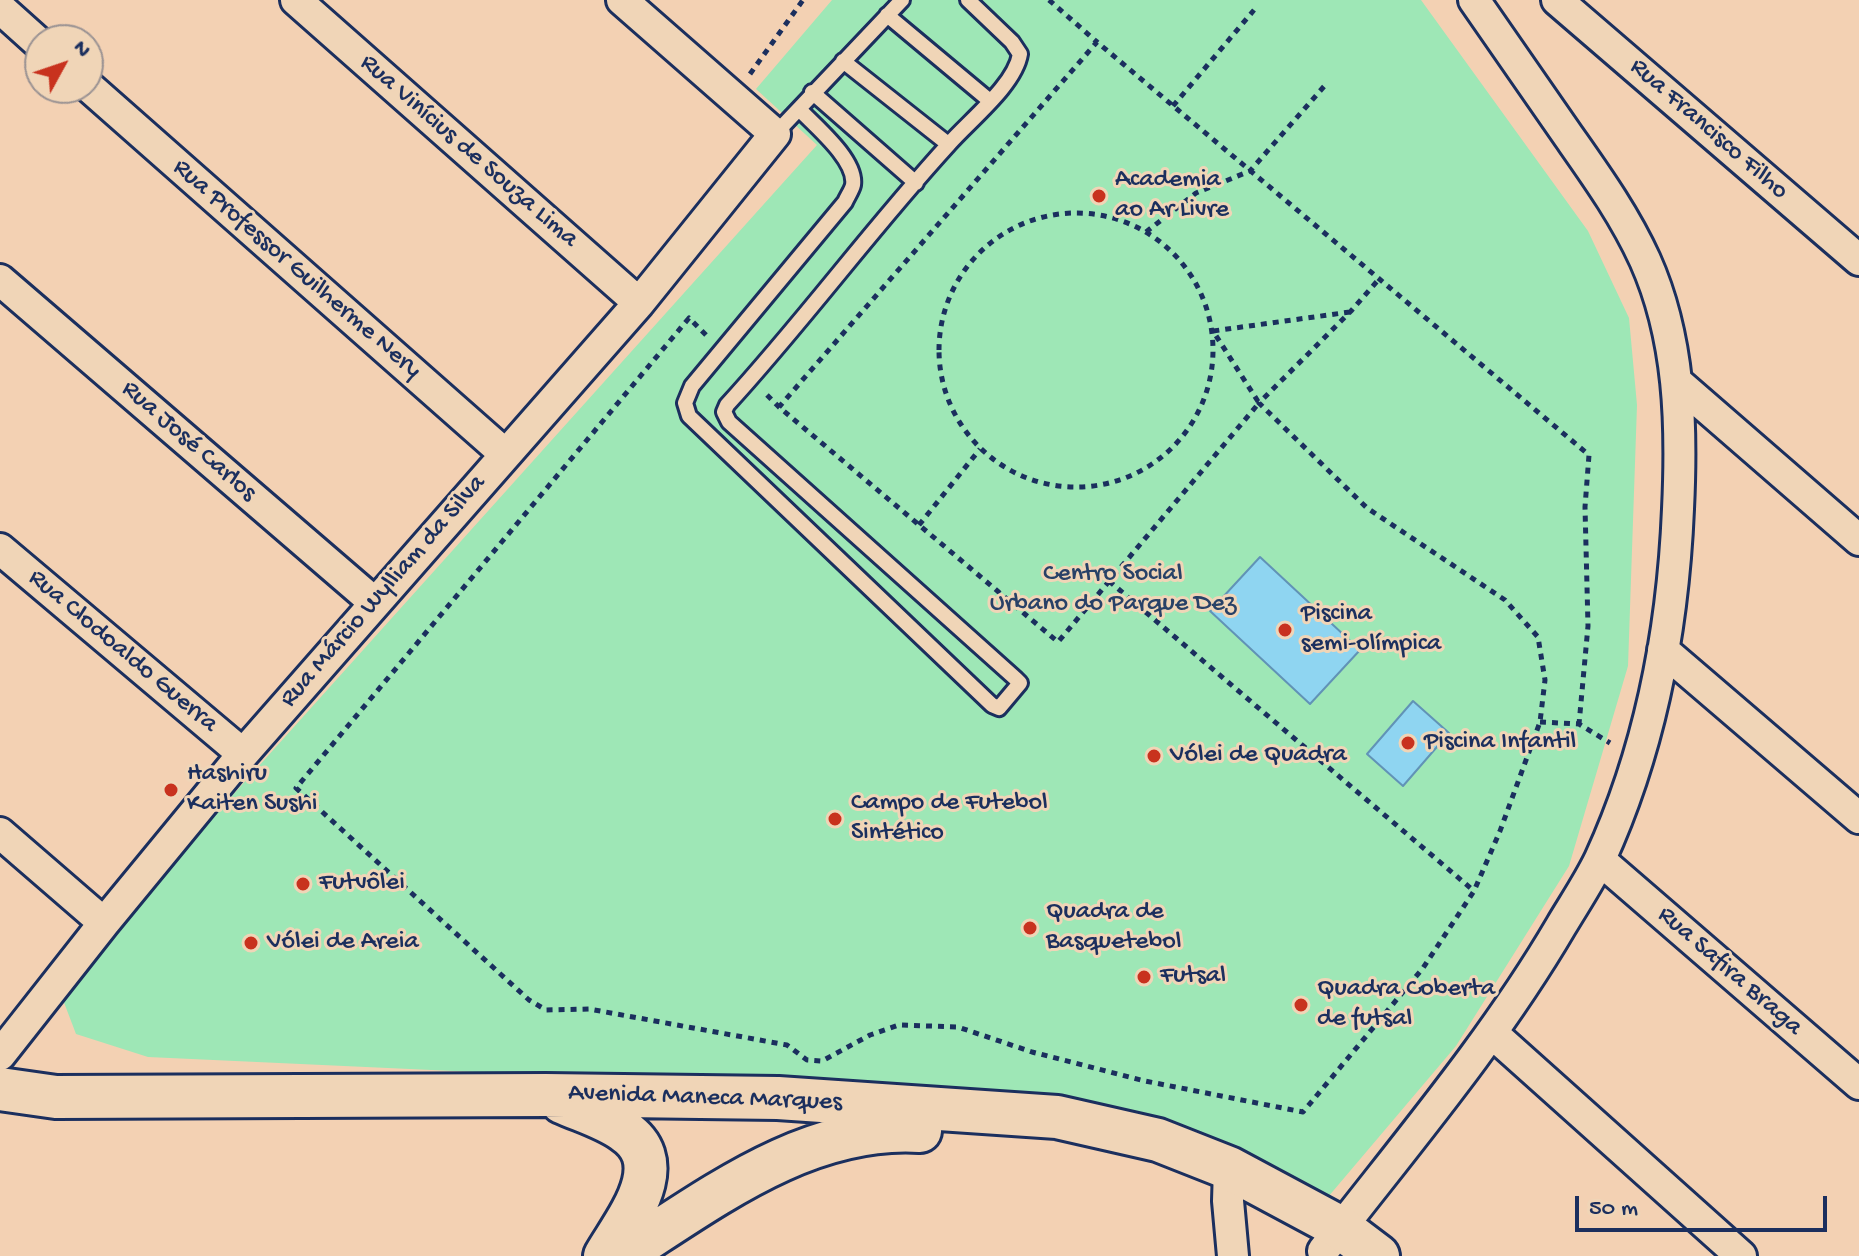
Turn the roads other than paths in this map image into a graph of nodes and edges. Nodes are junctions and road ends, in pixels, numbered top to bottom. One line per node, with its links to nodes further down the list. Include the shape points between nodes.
1 (296, 0): 20 (street, Rua Vinícius de Souza Lima)
2 (622, 0): 15 (street)
3 (902, 0): 8 (lane)
4 (968, 0): 13 (lane, via 1020,54 1018,66)
5 (1474, 0): 21 (street, via 1614,201 1645,260 1666,318)
6 (1557, 0): 18 (street, Rua Francisco Filho)
7 (0, 8): 9 (street)
8 (887, 15): 10 (lane); 13 (lane)
9 (24, 30)
10 (843, 61): 11 (lane); 16 (lane)
11 (812, 92): 14 (lane); 17 (lane)
12 (104, 100): 22 (street, Rua Professor Guilherme Nery)
13 (990, 101): 16 (lane)
14 (799, 109): 15 (lane); 17 (lane, via 842,155 853,184 845,202 687,393 689,416 992,705 1001,707 1020,683 724,412)
15 (775, 134): 20 (street, Rua Márcio Wylliam da Silva)
16 (948, 144): 17 (lane)
17 (916, 183)
18 (1859, 260)
19 (0, 280): 25 (street, Rua José Carlos)
20 (639, 303): 22 (street, Rua Márcio Wylliam da Silva)
21 (1677, 382): 23 (street); 26 (street, via 1675,575)
22 (505, 454): 25 (street, Rua Márcio Wylliam da Silva)
23 (1859, 540)
24 (0, 549): 27 (street, Rua Clodoaldo Guerra)
25 (375, 603): 27 (street, Rua Márcio Wylliam da Silva)
26 (1663, 650): 28 (street); 30 (street, via 1642,749)
27 (243, 754): 31 (street, Rua Márcio Wylliam da Silva)
28 (1859, 818)
29 (0, 833): 31 (street)
30 (1600, 860): 32 (street); 34 (street, Rua Safira Braga)
31 (104, 923): 33 (street, Rua Márcio Wylliam da Silva)
32 (1492, 1033): 38 (street); 43 (street)
33 (0, 1055)
34 (1859, 1084)
35 (0, 1089): 36 (main road, Avenida Maneca Marques, via 56,1097)
36 (546, 1095): 37 (main road, Avenida Maneca Marques, via 778,1098 1057,1117 1158,1140); 39 (main road, via 621,1128 642,1149 647,1176 641,1194)
37 (1228, 1185): 38 (main road, Avenida Maneca Marques); 40 (main road, Avenida Maneca Marques, via 1185,1179 1119,1153 1051,1138 872,1132 792,1155 738,1182); 41 (street)
38 (1332, 1245): 42 (main road, Avenida Maneca Marques)
39 (605, 1256)
40 (621, 1256)
41 (1233, 1256)
42 (1378, 1256)
43 (1741, 1256)

